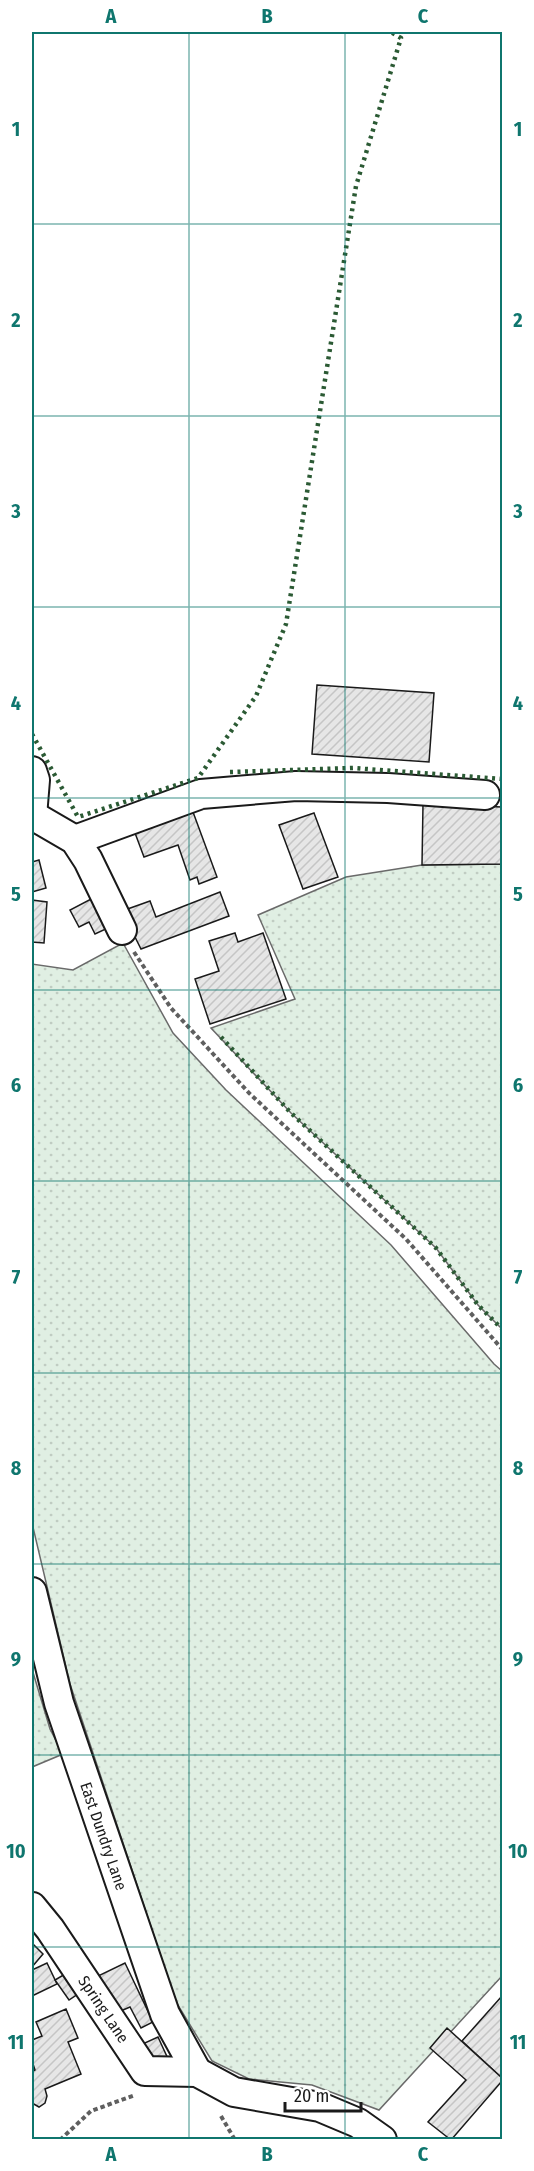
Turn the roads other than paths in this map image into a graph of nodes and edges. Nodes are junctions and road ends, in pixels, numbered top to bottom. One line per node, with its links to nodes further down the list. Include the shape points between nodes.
1 (32, 771): 3 (street)
2 (485, 795): 4 (street, via 296,786 201,794)
3 (32, 815): 4 (street)
4 (75, 840): 5 (street)
5 (122, 930)
6 (32, 1592): 8 (street, East Dundry Lane, via 59,1703 165,2014)
7 (32, 1907): 8 (street, Spring Lane, via 145,2070)
8 (197, 2072): 9 (street, via 234,2092 320,2107 358,2123)
9 (382, 2139)

